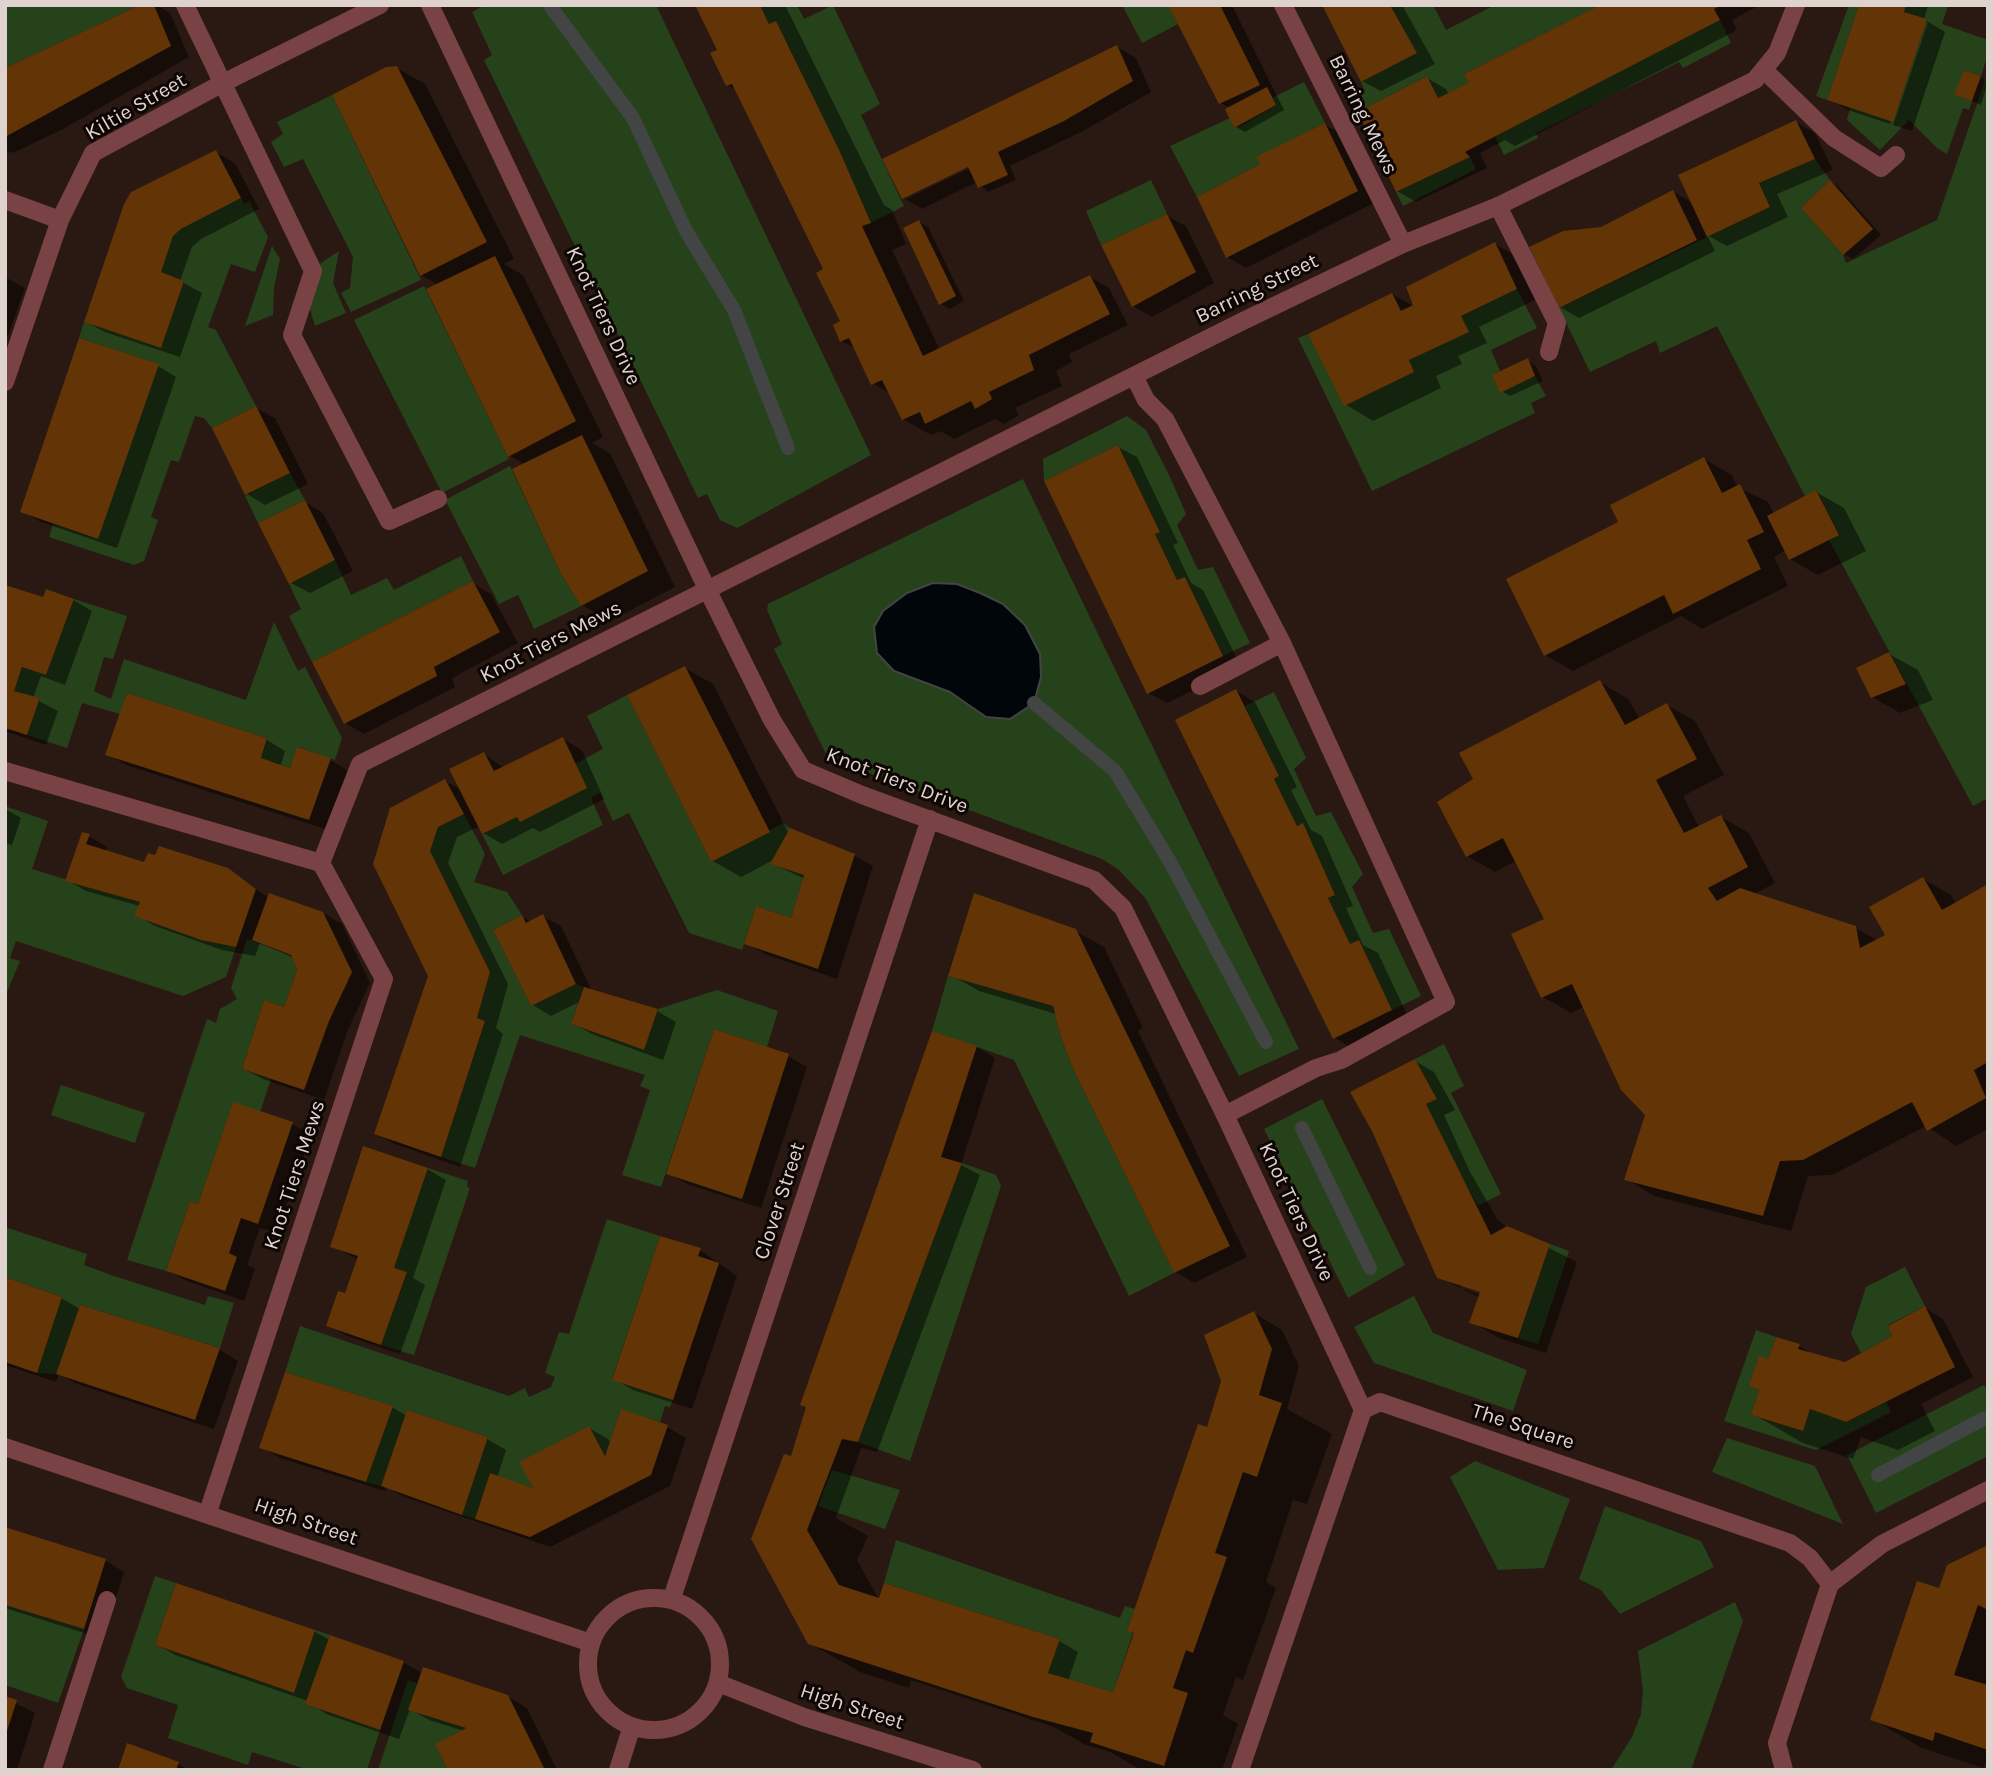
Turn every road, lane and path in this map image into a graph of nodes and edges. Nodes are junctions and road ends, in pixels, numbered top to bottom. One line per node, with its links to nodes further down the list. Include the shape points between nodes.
1 (185, 5): 7 (street)
2 (380, 5): 7 (street, Kiltie Street)
3 (430, 5): 17 (street, Knot Tiers Drive)
4 (1283, 5): 12 (street, Barring Mews)
5 (1796, 5): 6 (street, Barring Street)
6 (1765, 71): 8 (street, via 1834,138 1881,168); 10 (street, Barring Street, via 1707,106)
7 (222, 84): 11 (street, Kiltie Street, via 93,153); 16 (street, via 313,271 292,335 317,385 389,521)
8 (1896, 155)
9 (5, 200): 11 (street)
10 (1498, 206): 12 (street, Barring Street); 13 (street, via 1557,323)
11 (61, 220): 15 (street, Kiltie Street)
12 (1403, 244): 14 (street, Barring Street)
13 (1549, 352)
14 (1134, 376): 17 (street, Barring Street); 18 (street, via 1146,400 1165,419)
15 (5, 382)
16 (438, 499)
17 (707, 589): 21 (street, Knot Tiers Drive, via 772,720 803,770); 22 (street, Knot Tiers Mews, via 360,764)
18 (1282, 643): 19 (street); 23 (street, via 1446,1002)
19 (1200, 686)
20 (5, 771): 22 (street)
21 (930, 819): 23 (street, Knot Tiers Drive, via 1094,880 1123,908); 29 (street, Clover Street)
22 (321, 863): 27 (street, Knot Tiers Mews, via 384,979)
23 (1225, 1115): 24 (street, Knot Tiers Drive)
24 (1363, 1410): 28 (street, The Square, via 1380,1402 1764,1532 1810,1558); 37 (street)
25 (5, 1447): 27 (street, High Street)
26 (1988, 1490): 28 (street, via 1882,1544)
27 (208, 1512): 31 (street, High Street)
28 (1830, 1584): 38 (street, via 1777,1743)
29 (672, 1598): 31 (street, via 637,1598 620,1607); 32 (street, via 709,1626 718,1642 722,1662)
30 (107, 1600): 34 (street)
31 (591, 1643): 33 (street, via 589,1681 598,1702)
32 (718, 1683): 33 (street, via 708,1703 680,1725 649,1731); 36 (street, High Street, via 804,1717)
33 (632, 1726): 35 (street)
34 (52, 1770)
35 (618, 1770)
36 (973, 1770)
37 (1240, 1770)
38 (1784, 1770)

